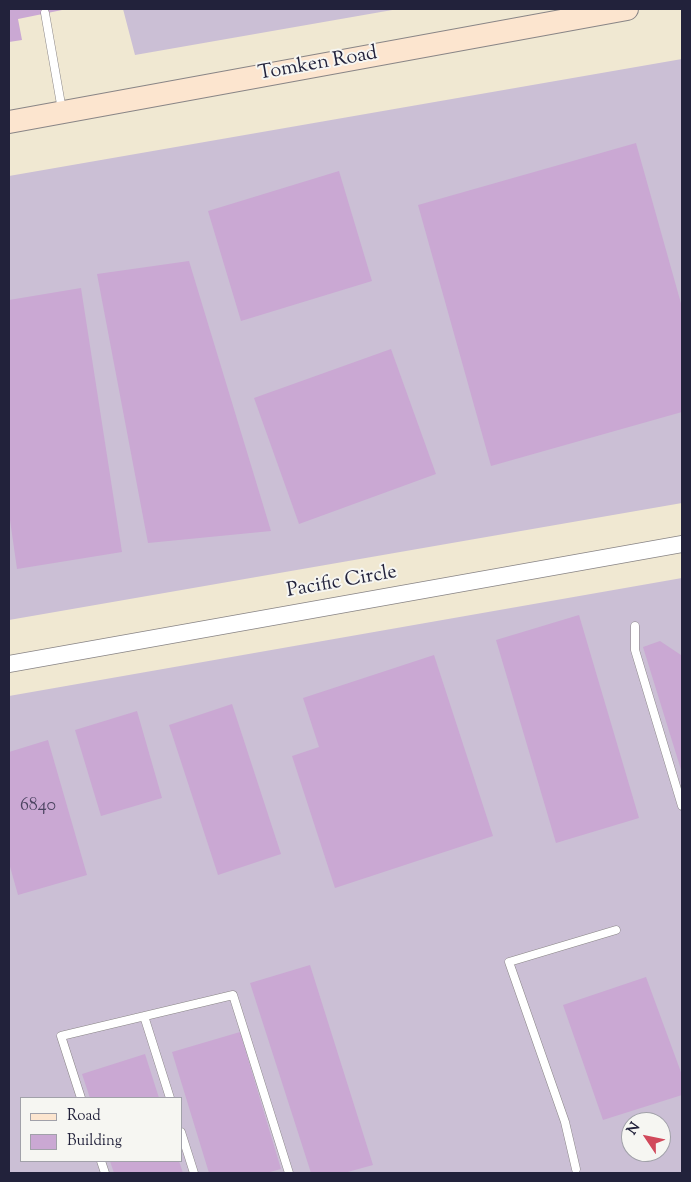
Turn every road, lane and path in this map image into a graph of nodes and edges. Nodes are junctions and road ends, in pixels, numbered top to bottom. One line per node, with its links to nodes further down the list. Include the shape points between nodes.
1 (627, 9): 3 (main road, Tomken Road)
2 (45, 13): 3 (lane)
3 (62, 112): 4 (main road, Tomken Road)
4 (9, 122)
5 (682, 544): 7 (street, Pacific Circle)
6 (635, 626): 8 (lane, via 635,650)
7 (9, 664)
8 (682, 806)
9 (616, 930): 14 (lane, via 509,962 565,1122)
10 (144, 1016): 11 (lane, via 61,1036); 12 (lane); 16 (lane, via 233,996)
11 (81, 1097)
12 (170, 1097)
13 (182, 1135): 15 (lane)
14 (576, 1169)
15 (194, 1173)
16 (289, 1173)

